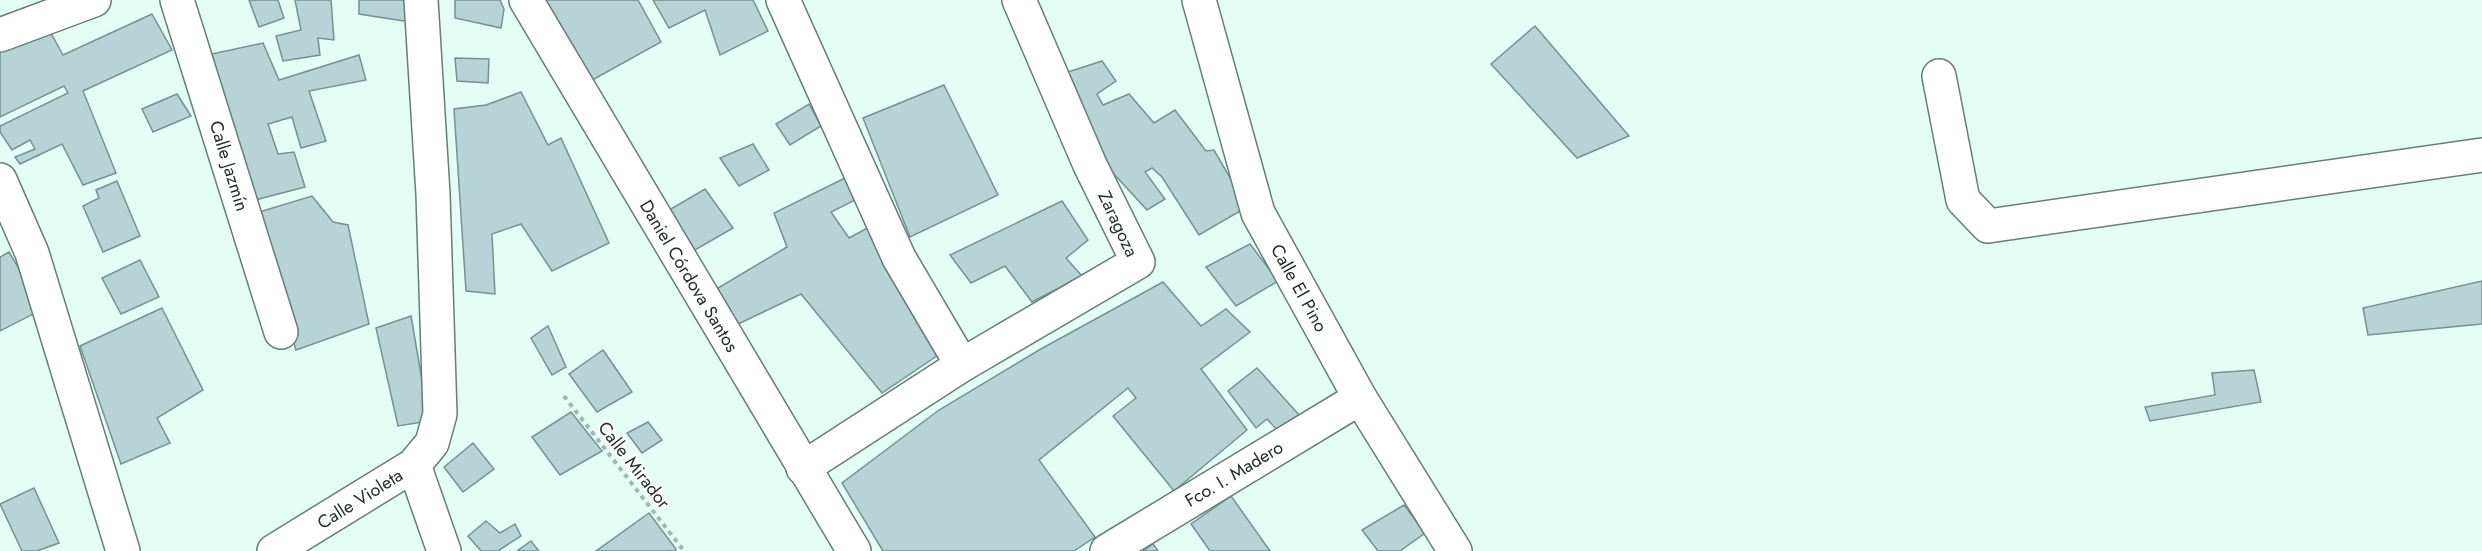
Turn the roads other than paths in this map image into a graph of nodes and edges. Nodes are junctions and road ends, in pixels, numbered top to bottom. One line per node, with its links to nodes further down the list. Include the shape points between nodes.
1 (94, 0): 8 (street)
2 (177, 0): 12 (street, Calle Jazmín)
3 (421, 0): 15 (street, via 433,194 440,414 432,443)
4 (526, 0): 16 (street, Daniel Córdova Santos)
5 (783, 0): 13 (street, via 899,258)
6 (1019, 0): 13 (street, Zaragoza, via 1090,165 1138,262)
7 (1200, 0): 14 (street, Calle El Pino, via 1258,213)
8 (0, 35)
9 (1939, 76): 10 (street, via 1963,200 1988,226)
10 (2482, 155)
11 (0, 180): 17 (street, via 32,253)
12 (281, 332)
13 (962, 365): 16 (street, Zaragoza)
14 (1360, 398): 21 (street, Fco. I. Madero); 22 (street, Calle El Pino)
15 (414, 465): 18 (street, Calle Violeta); 19 (street)
16 (803, 468): 20 (street, Daniel Córdova Santos)
17 (123, 551)
18 (274, 551)
19 (444, 551)
20 (854, 551)
21 (1107, 551)
22 (1455, 551)

